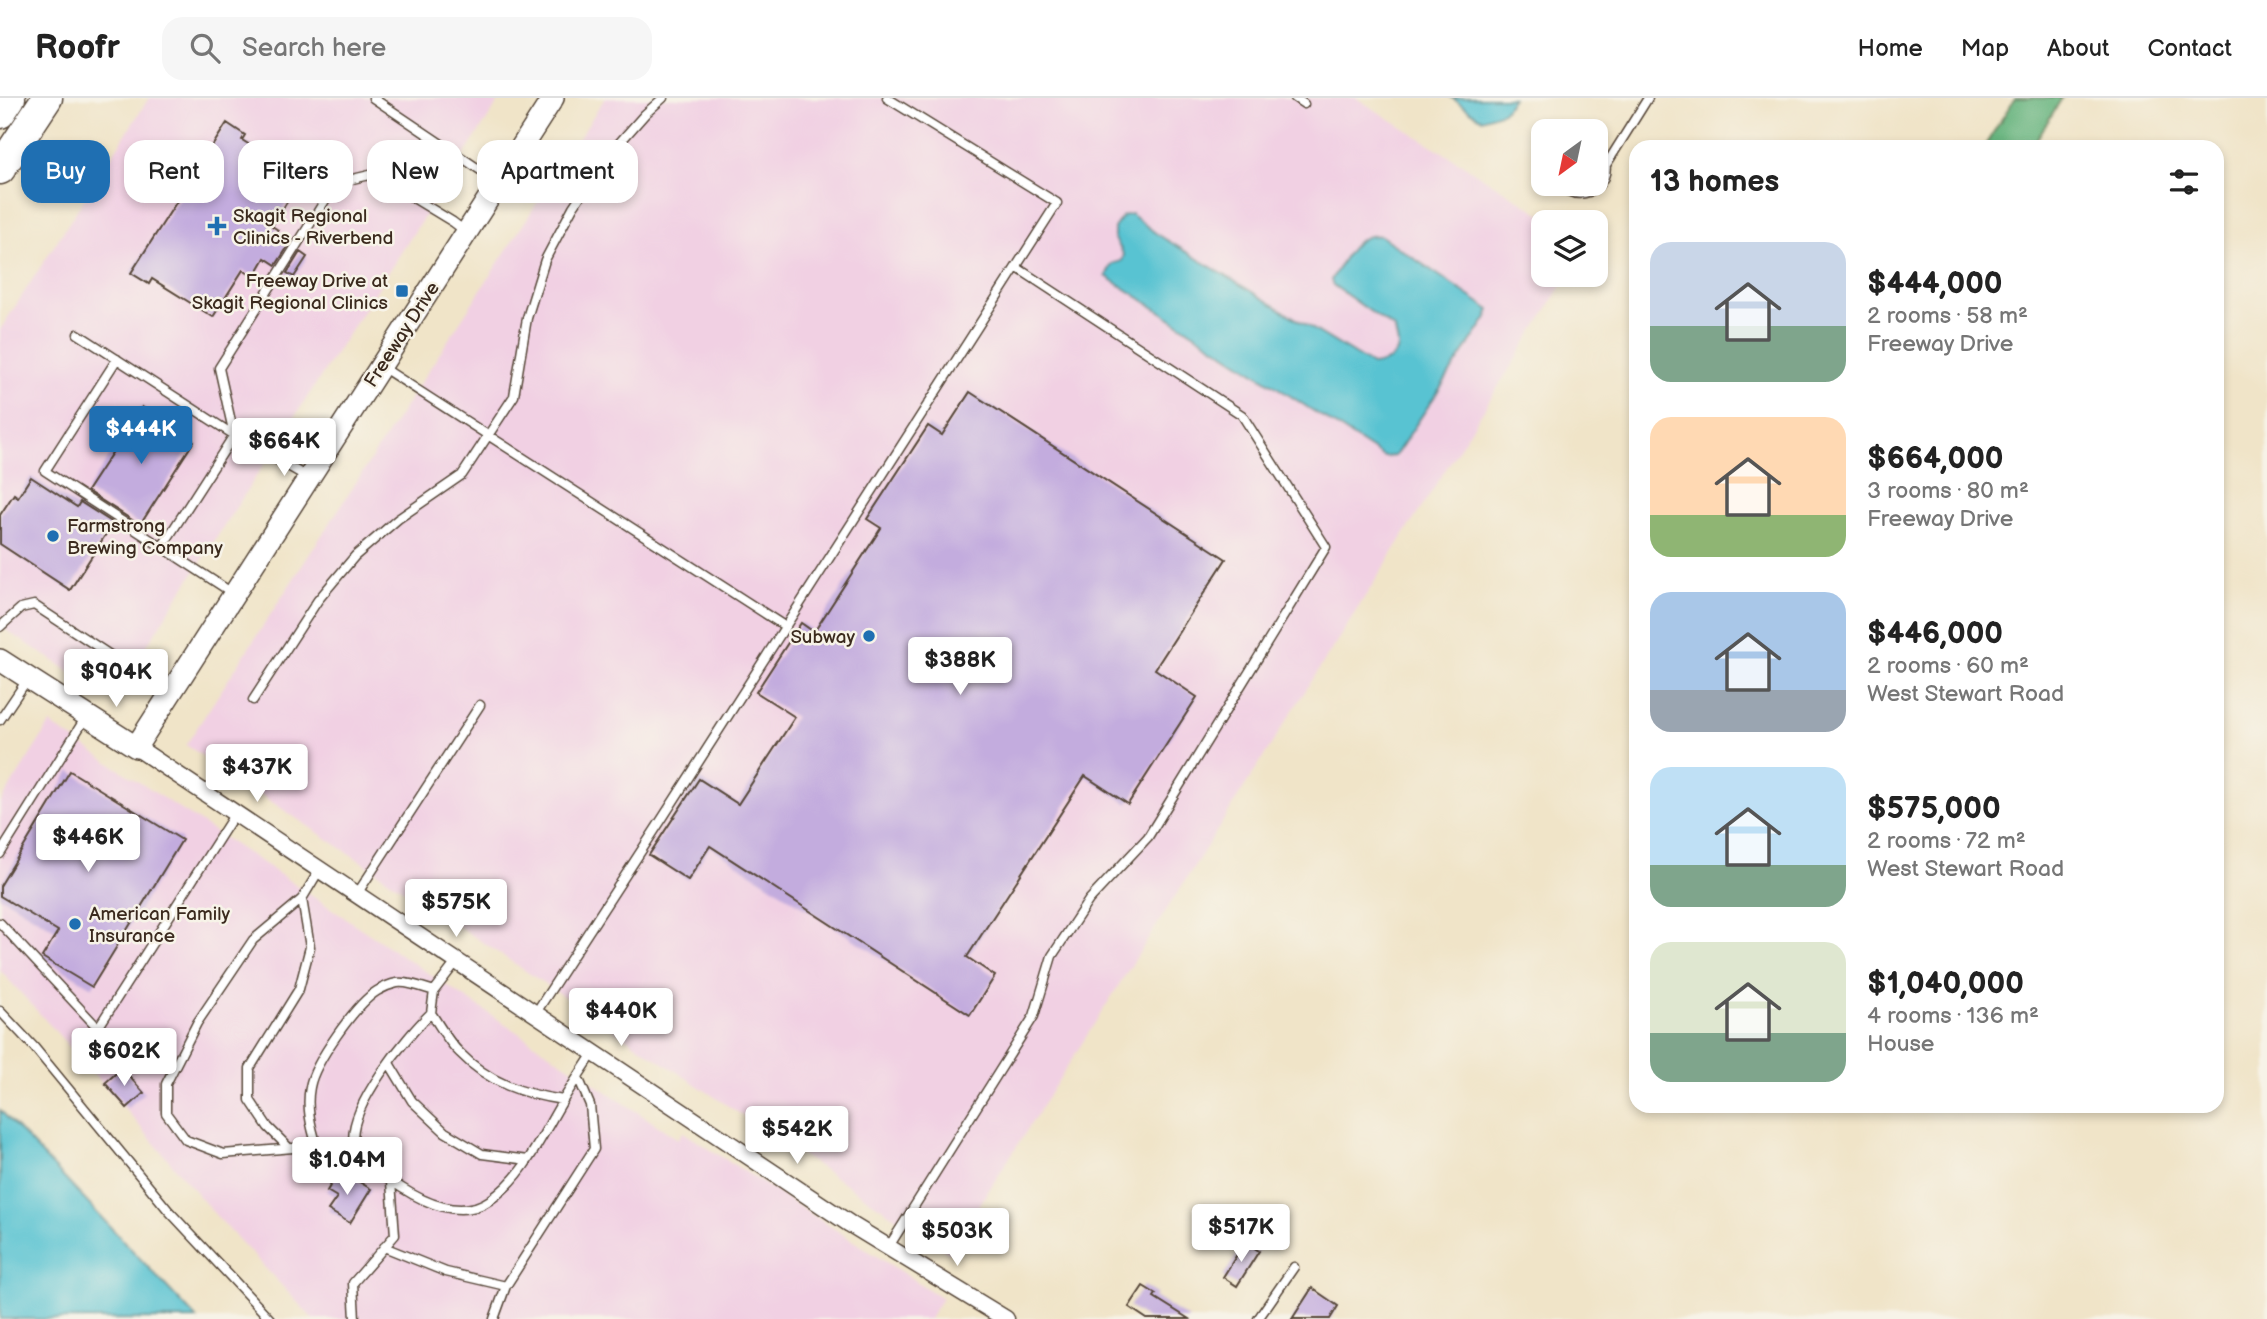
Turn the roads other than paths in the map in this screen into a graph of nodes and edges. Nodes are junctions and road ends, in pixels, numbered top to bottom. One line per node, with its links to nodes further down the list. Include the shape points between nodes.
1 (10, 98): 10 (highway)
2 (47, 98): 13 (highway)
3 (373, 98): 14 (lane)
4 (552, 98): 11 (street, Freeway Drive)
5 (663, 98): 22 (lane, via 606,158 545,260 527,318 514,396)
6 (887, 98): 17 (lane, via 1057,203)
7 (1295, 98): 9 (lane)
8 (1648, 98): 12 (lane)
9 (1304, 104)
10 (0, 113)
11 (525, 140)
12 (1608, 162)
13 (0, 169)
14 (477, 169)
15 (485, 203): 16 (street, Freeway Drive)
16 (466, 233): 20 (street, Freeway Drive); 21 (lane, via 374,174 344,181 329,194 219,368)
17 (1016, 267): 27 (lane); 57 (lane, via 1242,415 1326,547 1148,837 1089,900 1052,956 1034,1016)
18 (78, 334): 19 (lane)
19 (117, 359): 21 (lane); 24 (lane, via 45,471)
20 (381, 366): 22 (lane); 23 (street, Freeway Drive)
21 (234, 435): 23 (lane); 24 (lane)
22 (488, 435): 27 (lane); 31 (lane, via 462,475 398,519 355,556 318,600)
23 (309, 478): 25 (street, Freeway Drive)
24 (162, 547): 25 (lane)
25 (234, 594): 30 (street, Freeway Drive)
26 (0, 627): 30 (lane, via 21,608 34,606)
27 (786, 627): 46 (lane)
28 (0, 660): 29 (street)
29 (29, 678): 33 (street); 34 (lane)
30 (171, 694): 35 (street, Freeway Drive)
31 (253, 700)
32 (480, 705): 39 (lane)
33 (87, 715): 35 (street); 37 (lane)
34 (0, 720)
35 (136, 747): 36 (street)
36 (236, 812): 38 (street); 41 (lane, via 99,1028)
37 (0, 854)
38 (320, 869): 39 (street); 40 (lane)
39 (358, 894): 42 (street)
40 (302, 899): 52 (lane, via 310,947 299,989 250,1068 250,1100 268,1128); 52 (lane, via 253,940 197,1023 166,1084 166,1113 186,1140 223,1154)
41 (0, 923)
42 (457, 961): 43 (lane); 46 (street)
43 (434, 990): 45 (lane); 51 (lane, via 399,982 377,991 337,1035 310,1086 309,1108)
44 (0, 1011): 60 (lane, via 168,1210)
45 (430, 1013): 48 (lane); 50 (lane, via 458,1052 482,1071 509,1088)
46 (535, 1014): 47 (street)
47 (594, 1052): 49 (lane); 57 (street)
48 (389, 1063): 53 (lane, via 412,1101 445,1132 482,1154); 54 (lane, via 355,1123 354,1144)
49 (578, 1077): 50 (lane); 59 (lane, via 590,1105 594,1149)
50 (564, 1100): 53 (lane)
51 (317, 1146): 52 (lane); 54 (lane)
52 (289, 1148)
53 (528, 1160): 55 (lane, via 506,1188 468,1209 418,1198)
54 (368, 1163): 55 (lane)
55 (391, 1182): 56 (lane, via 395,1235)
56 (384, 1247): 59 (lane, via 446,1272); 61 (lane, via 353,1283)
57 (888, 1248): 63 (street)
58 (1294, 1267): 64 (lane)
59 (506, 1286): 62 (lane)
60 (270, 1319)
61 (355, 1319)
62 (494, 1319)
63 (1006, 1319)
64 (1258, 1319)

